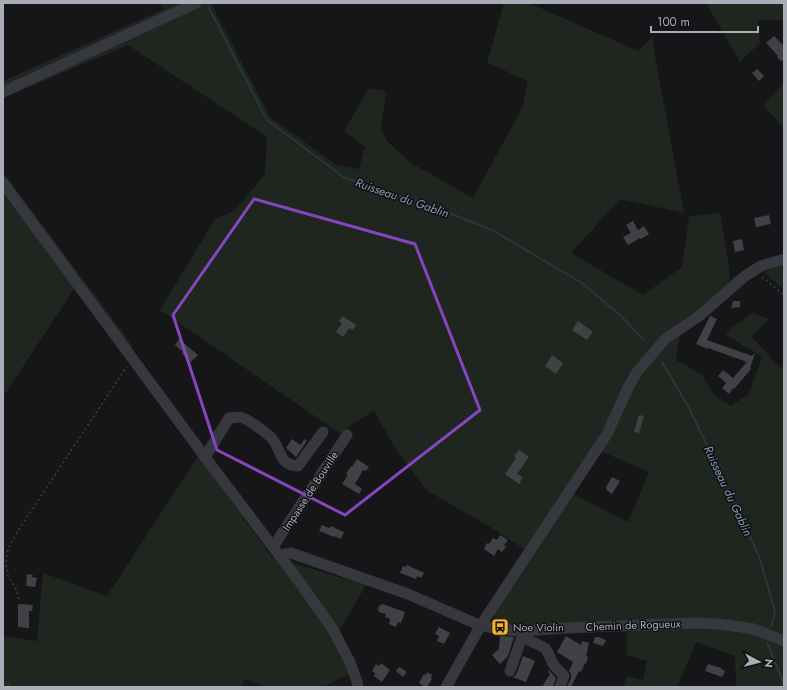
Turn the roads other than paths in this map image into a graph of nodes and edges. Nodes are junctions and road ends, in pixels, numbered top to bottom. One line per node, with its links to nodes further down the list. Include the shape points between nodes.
1 (196, 3): 2 (street)
2 (3, 92)
3 (3, 183): 7 (street)
4 (784, 260): 10 (street, via 761,266 745,276 698,317 665,339 637,372 607,434)
5 (323, 432): 7 (street, via 298,466 291,465 281,457 274,441 256,425 240,417 229,418)
6 (347, 436): 8 (street, Impasse de Bouville)
7 (205, 457): 8 (street)
8 (273, 547): 9 (street)
9 (281, 557): 10 (street, Chemin de Rogueux, via 291,554 408,594); 14 (street, via 332,628 350,662)
10 (481, 625): 11 (street, Chemin de Rogueux); 15 (street)
11 (522, 634): 12 (street, Chemin de Rogueux, via 566,628 720,624 754,629); 13 (street); 16 (street, via 546,650 553,664 564,676)
12 (784, 641)
13 (510, 671)
14 (358, 687)
15 (447, 687)
16 (560, 687)

